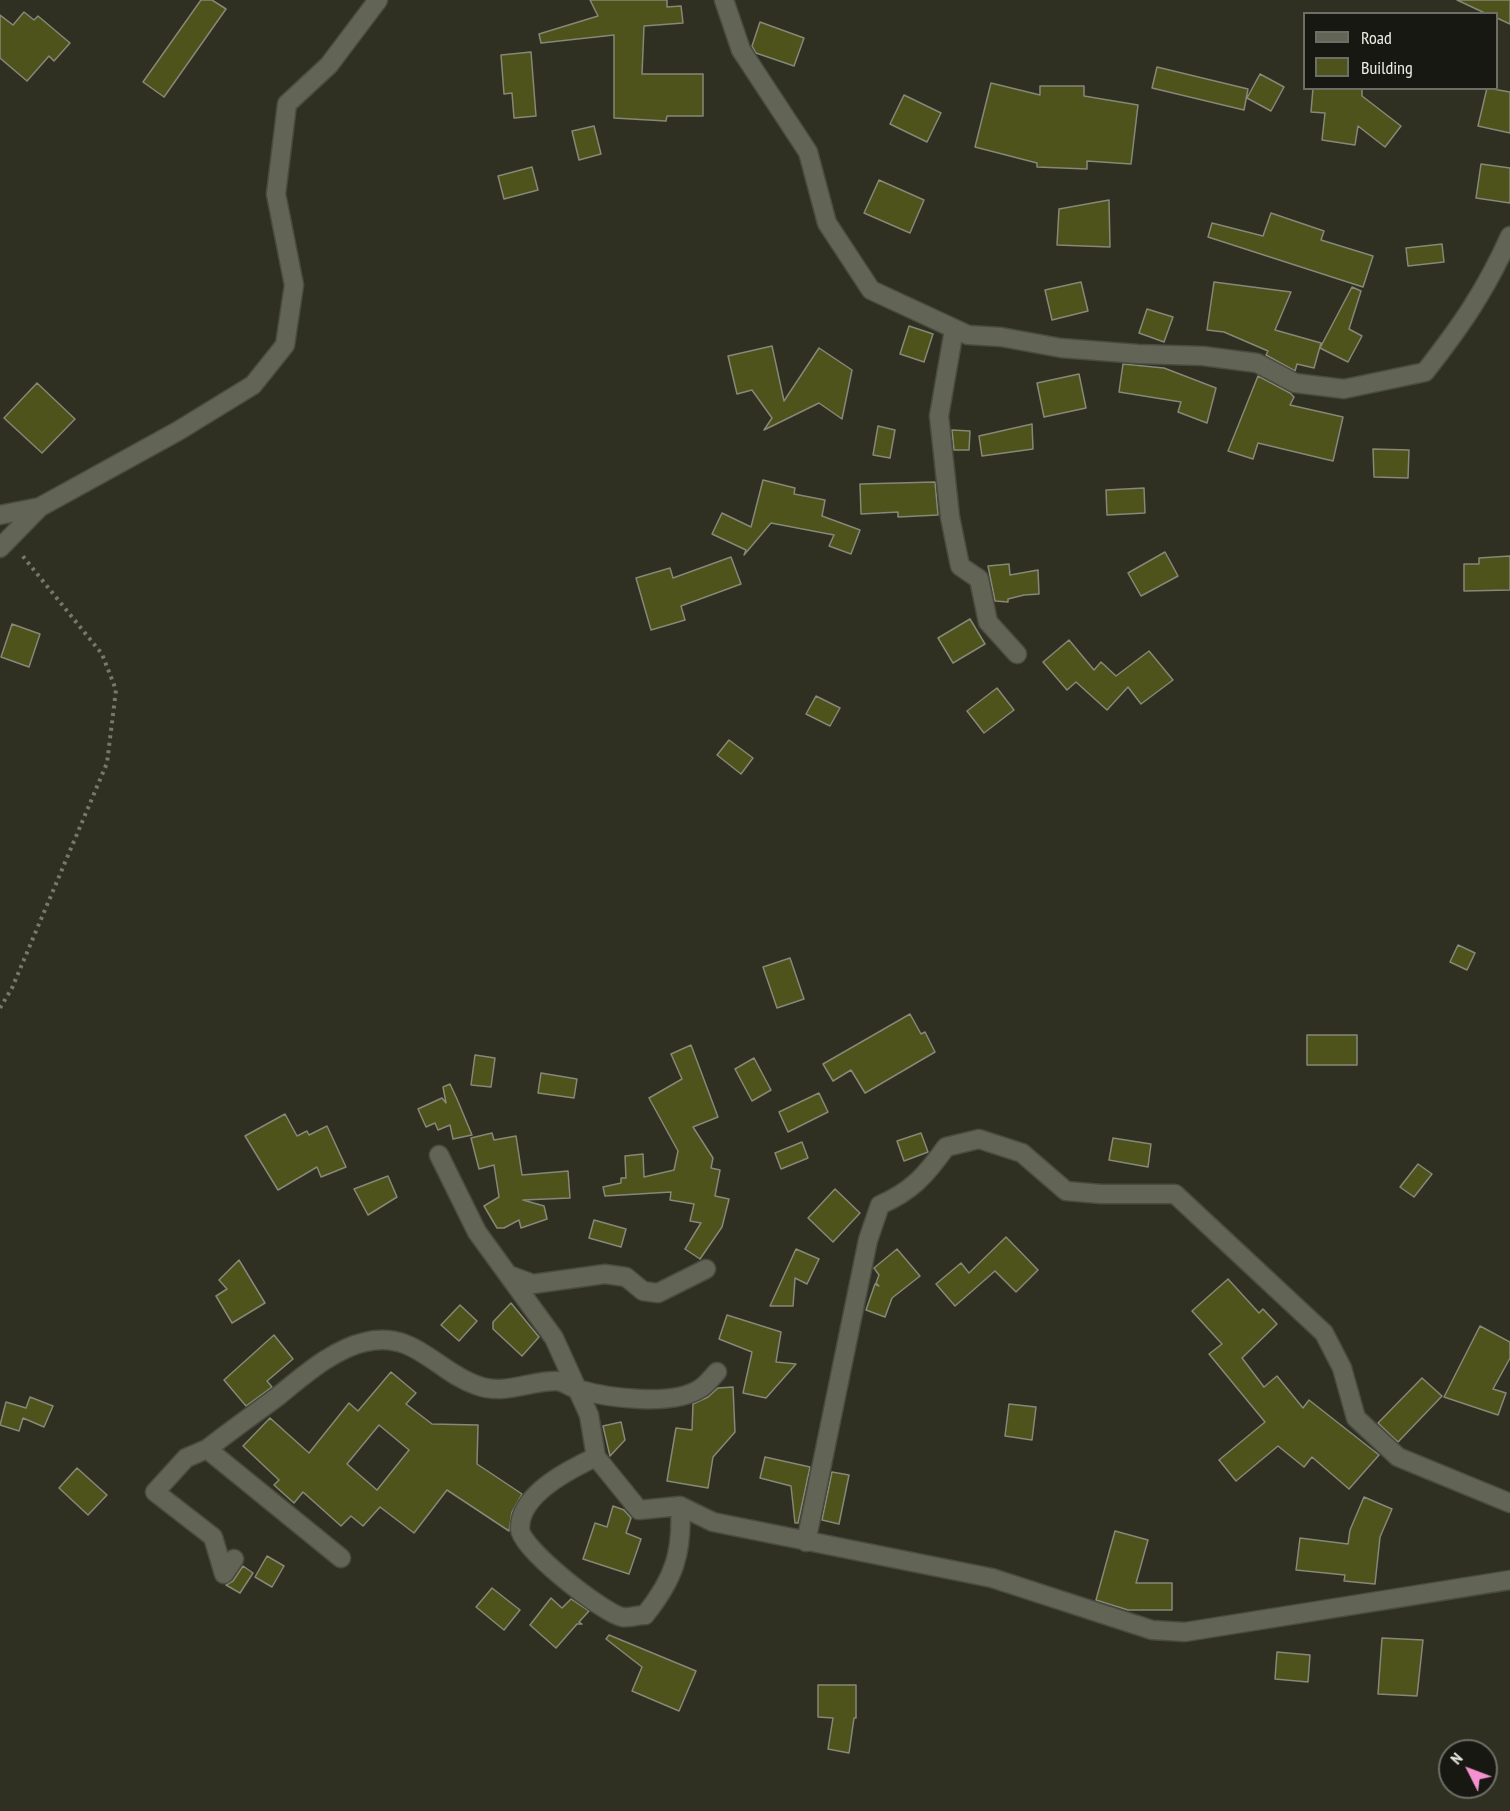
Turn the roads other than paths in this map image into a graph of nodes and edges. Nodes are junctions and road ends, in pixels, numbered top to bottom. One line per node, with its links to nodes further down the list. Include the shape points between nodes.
1 (378, 0): 5 (street, via 329,65 287,104 276,194 294,285 285,345 253,385)
2 (724, 0): 4 (street, via 741,50 808,152 827,223 871,290)
3 (1510, 236): 4 (street, via 1491,280 1425,372 1344,389 1295,383 1257,363 1061,348)
4 (954, 330): 8 (street, via 939,416 950,517 960,566 979,579 988,622)
5 (40, 507): 6 (street); 7 (street)
6 (0, 515)
7 (0, 548)
8 (1017, 654)
9 (439, 1155): 11 (street, via 477,1232)
10 (706, 1269): 11 (street, via 658,1293 643,1291 626,1277 605,1274 533,1284)
11 (509, 1275): 13 (street, via 554,1338)
12 (717, 1372): 13 (street, via 700,1389 671,1399)
13 (577, 1389): 14 (street, via 558,1381 491,1390 451,1372 422,1350 400,1342 365,1342 301,1378); 15 (street, via 589,1415)
14 (207, 1449): 19 (street); 20 (street, via 186,1458 155,1492 213,1538 224,1574)
15 (597, 1457): 17 (street, via 639,1510); 17 (street, via 547,1484 526,1509 520,1529 524,1541 564,1579 597,1603 622,1617 645,1615 665,1590 675,1563 682,1537)
16 (1510, 1503): 18 (street, via 1398,1457 1356,1418 1342,1368 1324,1333 1175,1194 1066,1191 1022,1153 979,1139 946,1147 924,1177 880,1205 868,1240)
17 (680, 1506): 18 (street, via 713,1522)
18 (806, 1542): 21 (street, via 992,1578 1152,1630 1185,1632)
19 (341, 1558)
20 (234, 1559)
21 (1510, 1580)

